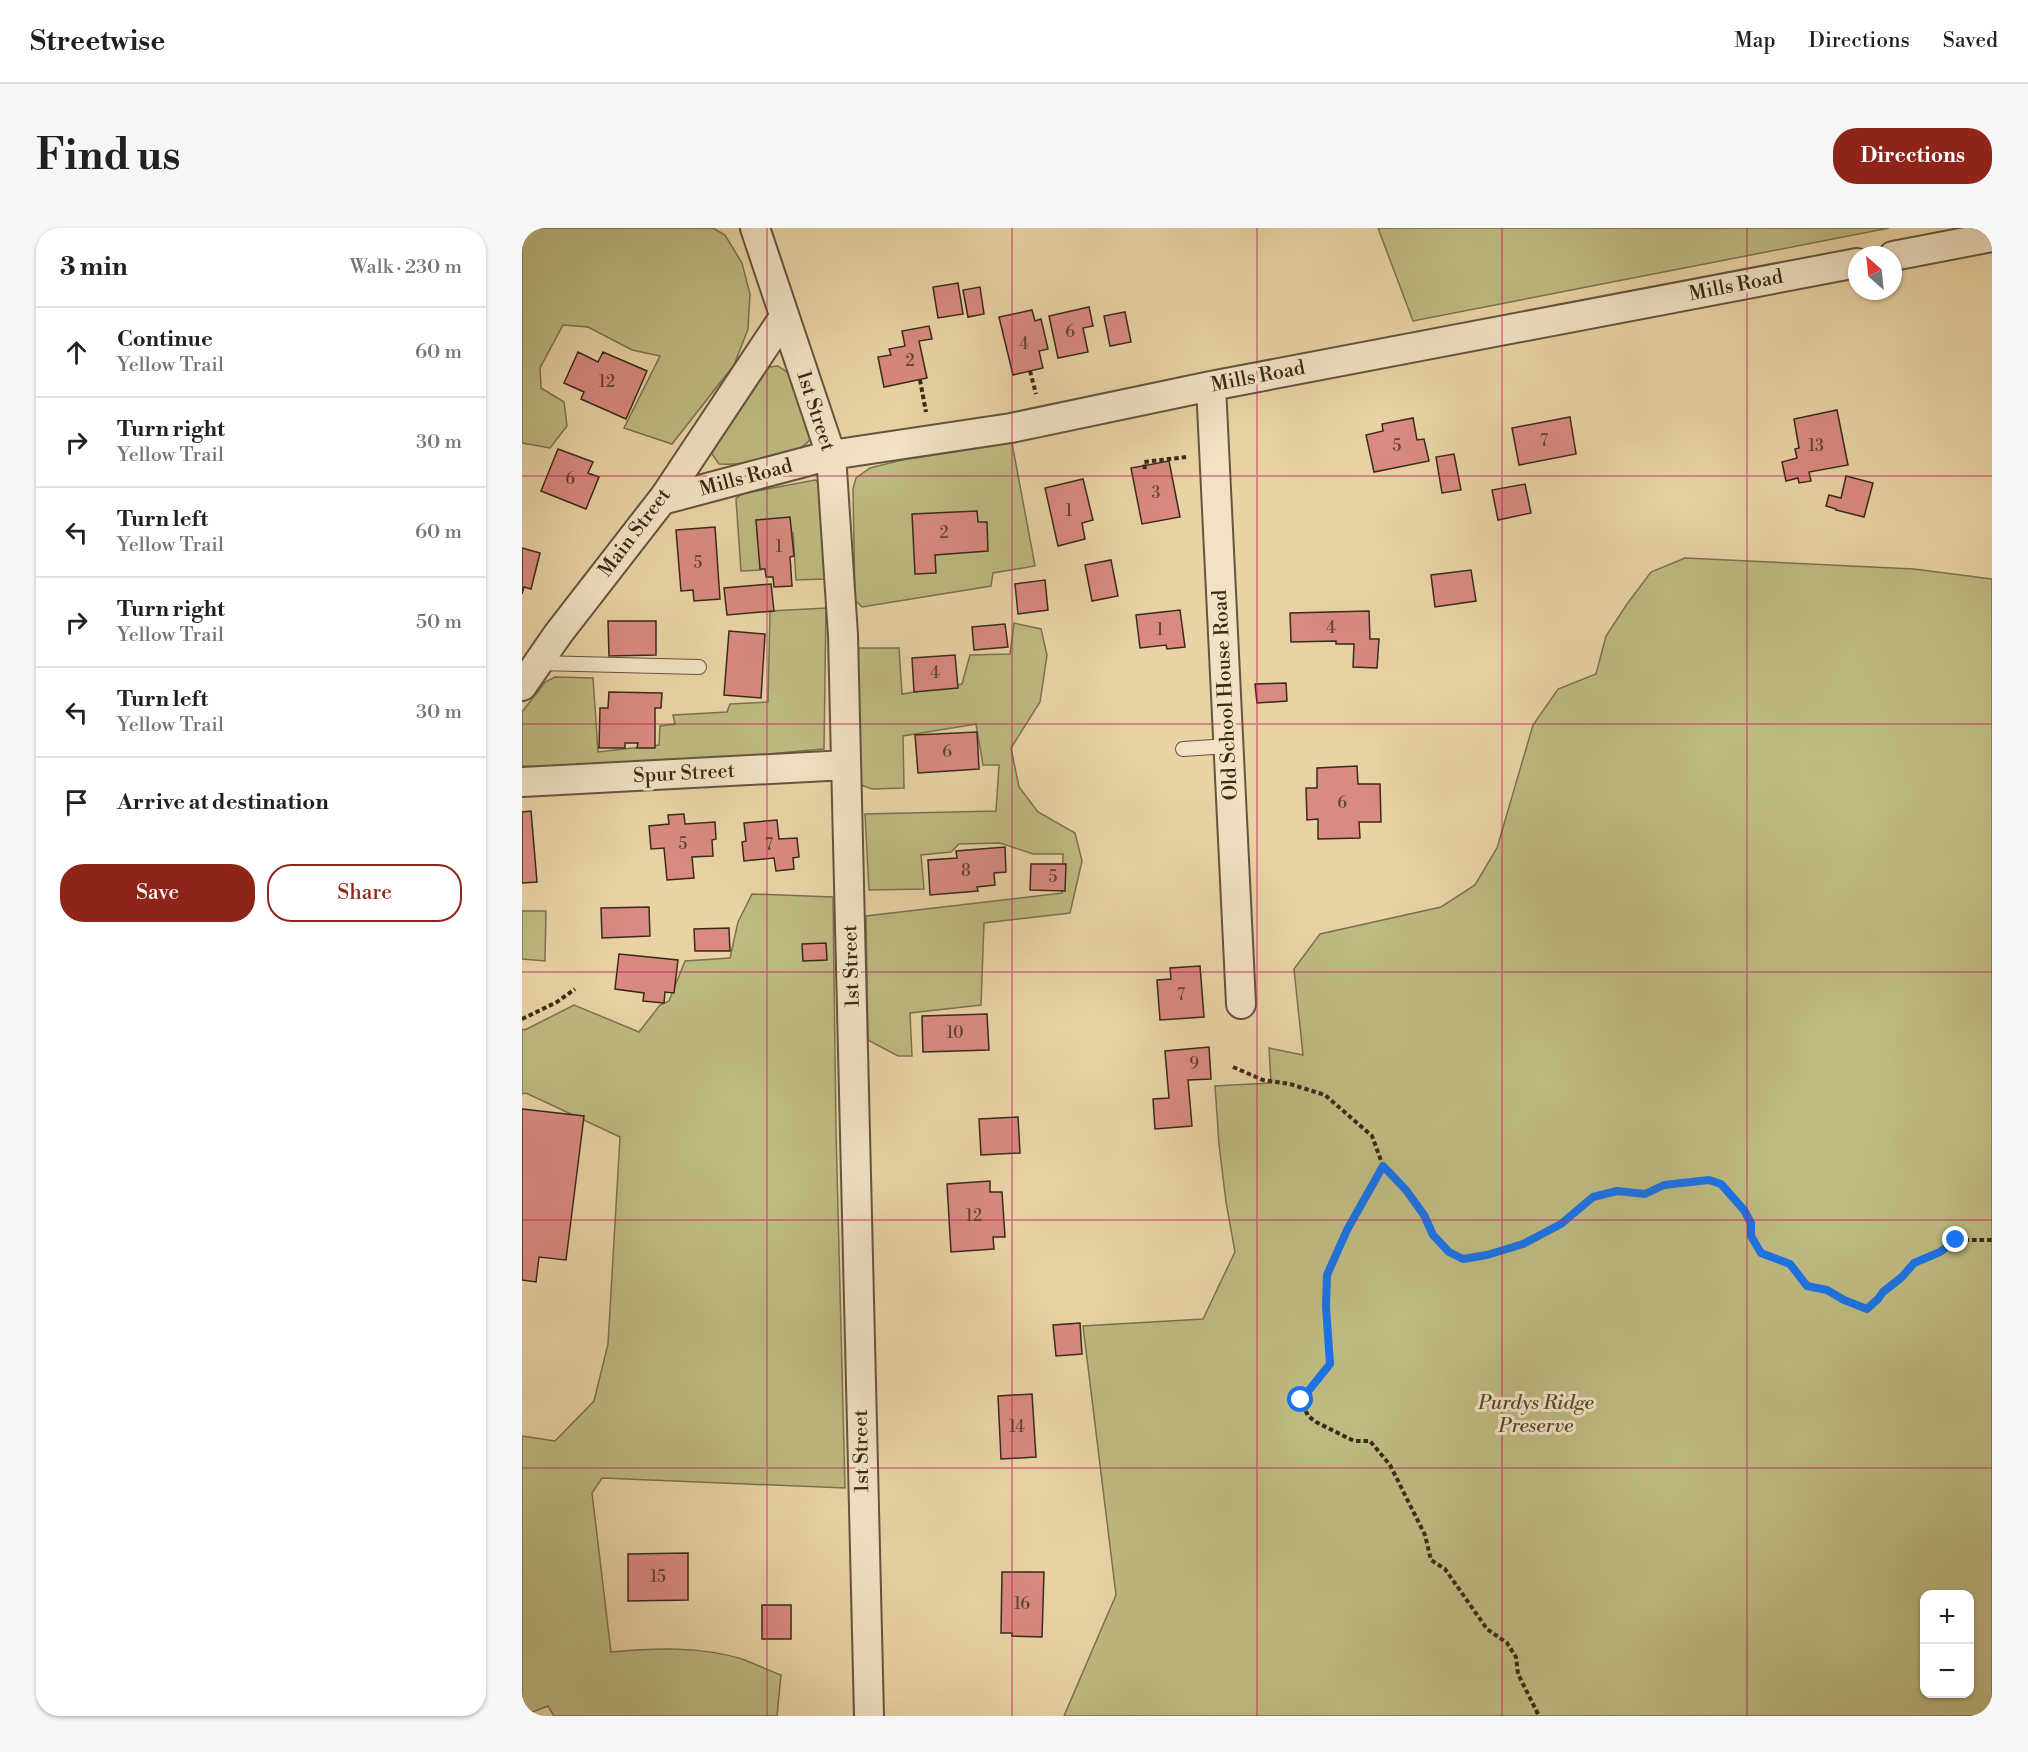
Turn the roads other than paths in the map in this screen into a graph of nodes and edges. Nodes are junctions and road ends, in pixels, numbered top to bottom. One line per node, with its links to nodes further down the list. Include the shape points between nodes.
1 (755, 228): 5 (street, 1st Street)
2 (1992, 237): 3 (street)
3 (1902, 254)
4 (1848, 265): 6 (street, Mills Road)
5 (784, 317): 7 (street, 1st Street); 8 (street, Main Street)
6 (1211, 386): 7 (street, Mills Road, via 1011,428); 12 (street, Old School House Road)
7 (831, 454): 8 (street, Mills Road); 14 (street, 1st Street, via 843,635)
8 (662, 500): 9 (street, Main Street)
9 (538, 663): 10 (lane); 11 (street, Main Street)
10 (699, 667)
11 (522, 686)
12 (1228, 746): 13 (lane); 16 (street, Old School House Road)
13 (1183, 749)
14 (846, 765): 15 (street, Spur Street); 17 (street, 1st Street)
15 (522, 782)
16 (1241, 1004)
17 (869, 1716)

